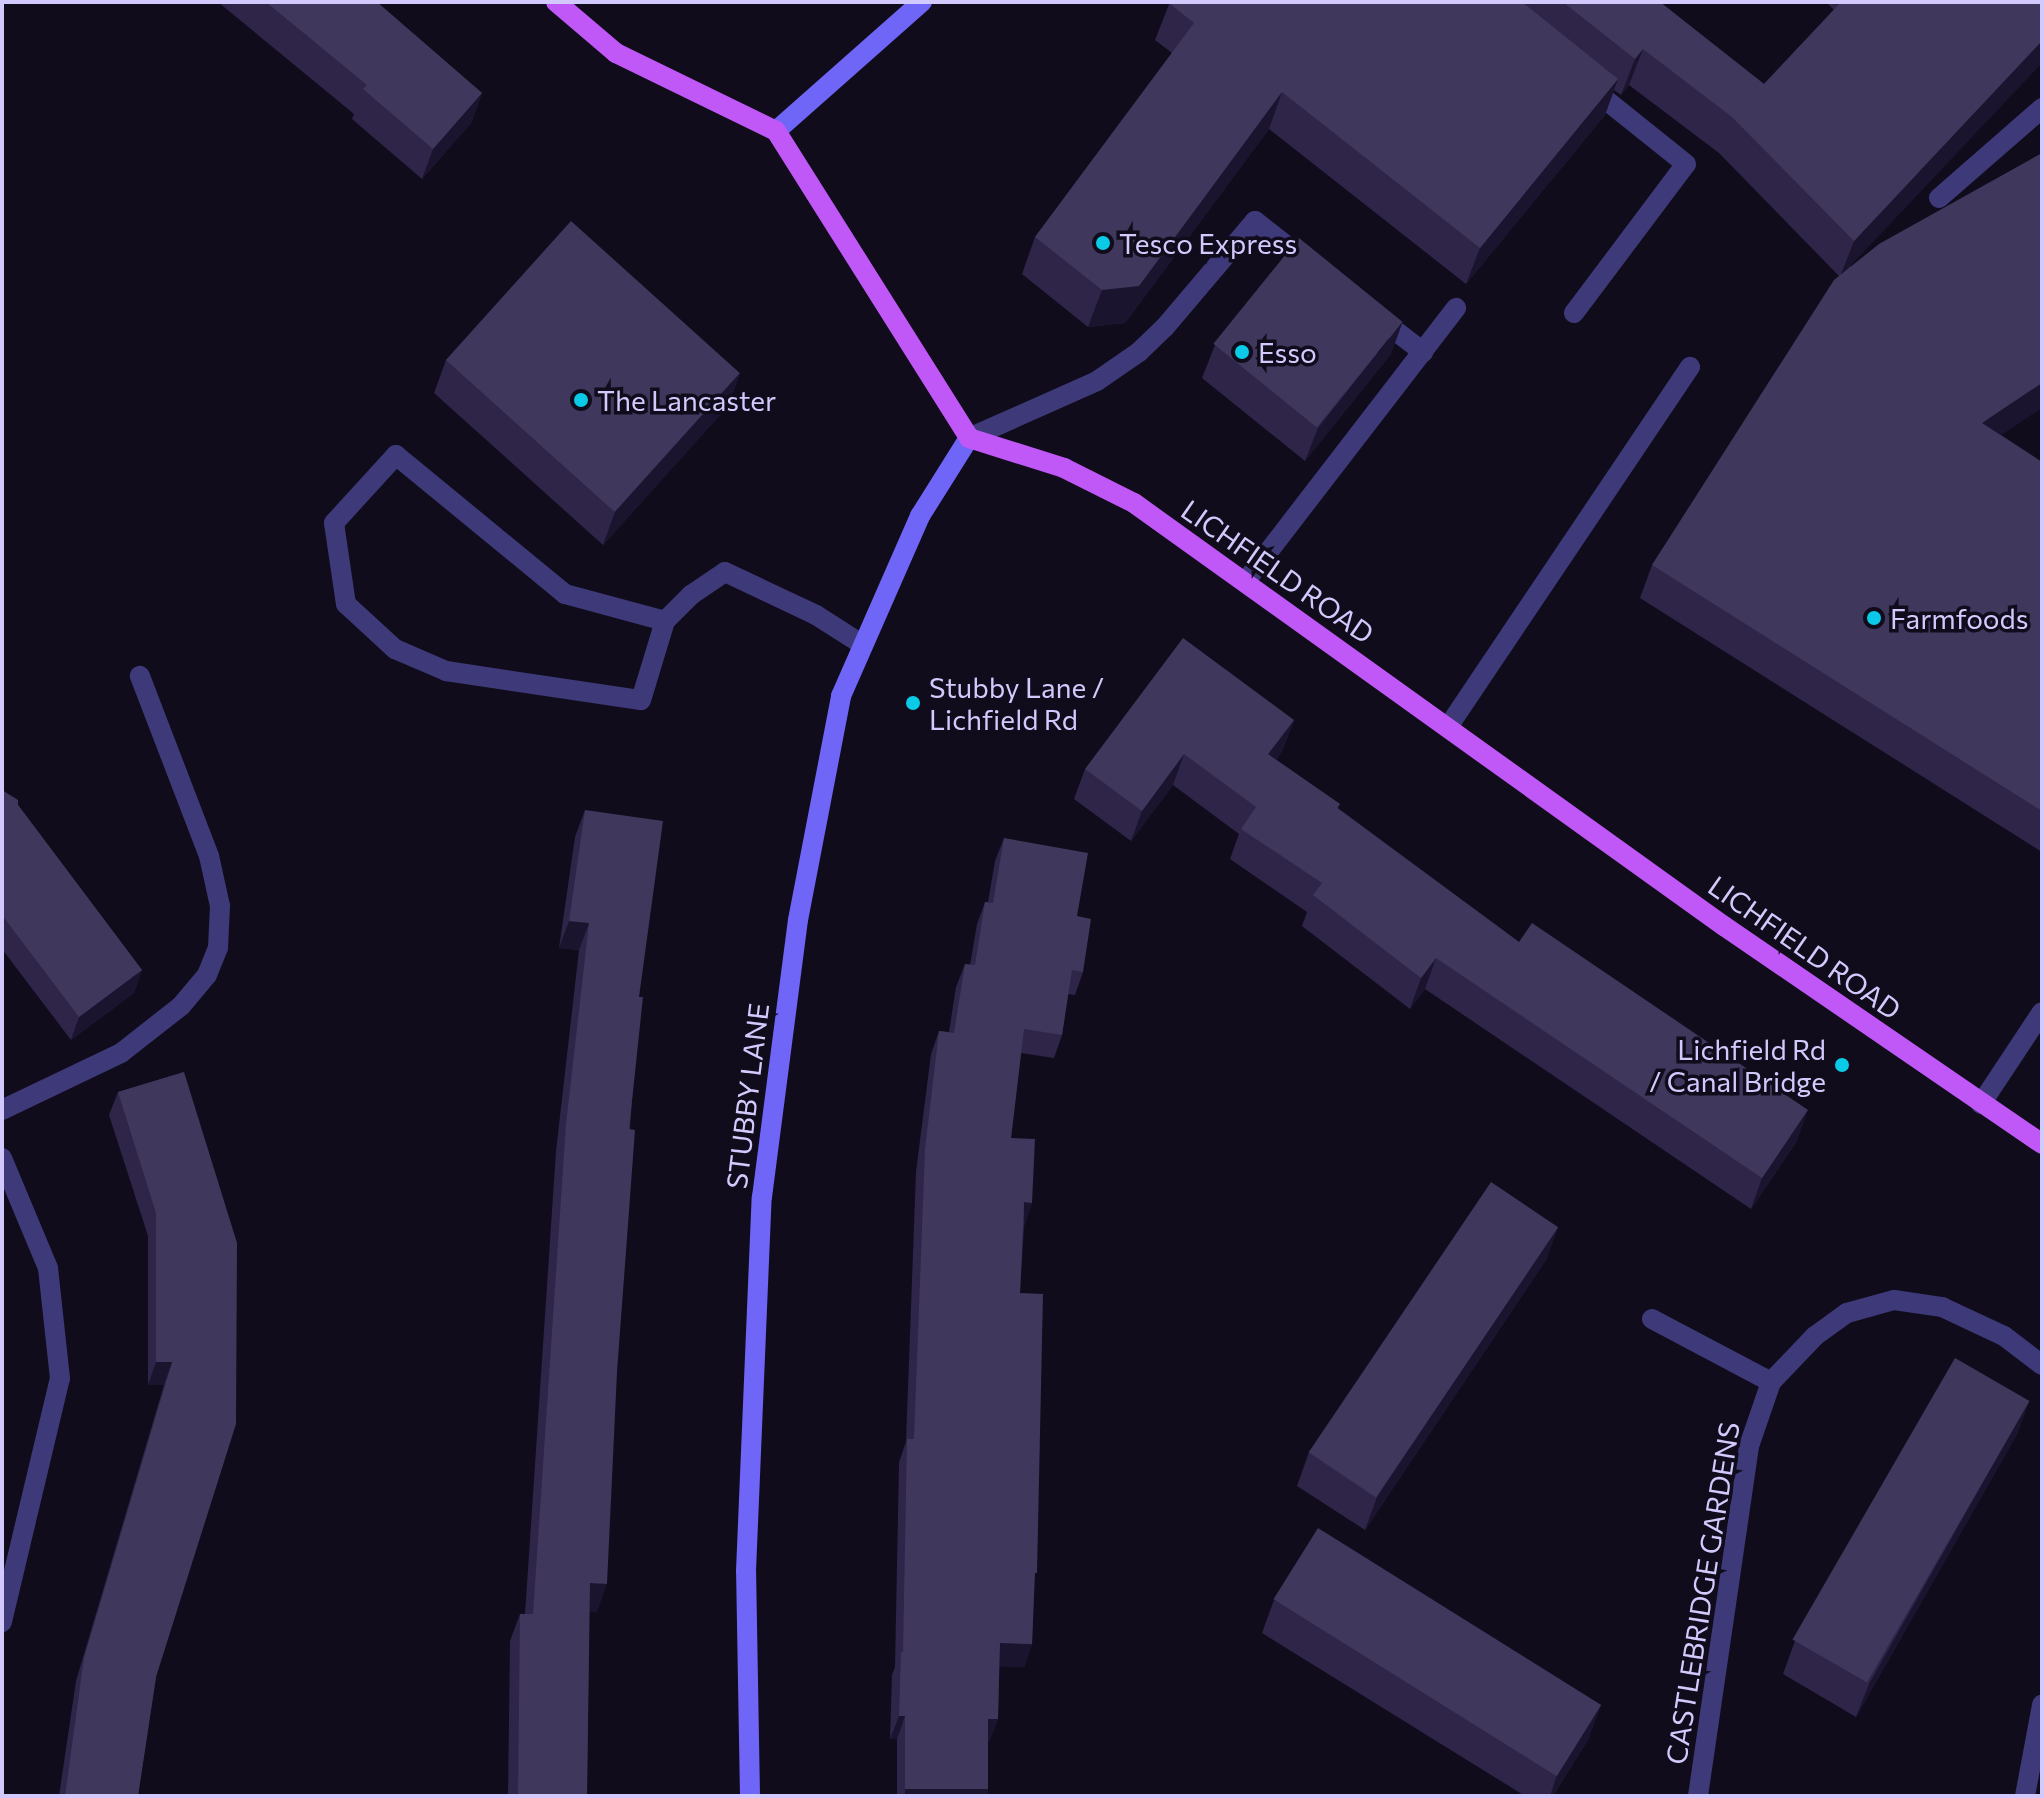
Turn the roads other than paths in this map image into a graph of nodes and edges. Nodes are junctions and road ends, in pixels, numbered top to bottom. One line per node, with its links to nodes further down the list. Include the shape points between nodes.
1 (556, 2): 5 (main road, via 616,53)
2 (922, 2): 5 (street)
3 (1579, 78): 10 (street, via 1686,164)
4 (2042, 108): 6 (street)
5 (776, 131): 13 (main road)
6 (1939, 198)
7 (1327, 277): 13 (street, via 1255,221 1139,352 1097,381)
8 (1363, 305): 11 (street)
9 (1456, 308): 11 (street)
10 (1574, 313)
11 (1423, 352): 14 (street)
12 (1690, 367): 18 (street)
13 (969, 438): 14 (main road, LICHFIELD ROAD, via 1064,468 1134,503); 16 (street, STUBBY LANE, via 920,516)
14 (1245, 582): 18 (main road, LICHFIELD ROAD)
15 (665, 621): 15 (street, via 641,700 446,671 395,649 346,604 334,523 396,455 565,594); 16 (street, via 725,572 816,615)
16 (863, 645): 29 (street, STUBBY LANE, via 841,696 798,920 762,1197 746,1571)
17 (140, 676): 21 (street, via 209,856 220,906 218,948 207,975 181,1006 121,1053)
18 (1448, 727): 20 (main road, LICHFIELD ROAD)
19 (2042, 1012): 20 (street)
20 (1981, 1104): 22 (main road, LICHFIELD ROAD)
21 (2, 1110)
22 (2042, 1144)
23 (2, 1158): 27 (street, via 48,1268 60,1378)
24 (1652, 1319): 26 (street)
25 (2042, 1365): 26 (street, CASTLEBRIDGE GARDENS, via 2004,1336 1942,1307 1894,1300 1847,1313 1815,1336)
26 (1771, 1382): 30 (street, CASTLEBRIDGE GARDENS, via 1749,1446)
27 (2, 1622)
28 (2042, 1705): 31 (street)
29 (750, 1796)
30 (1698, 1796)
31 (2025, 1796)

